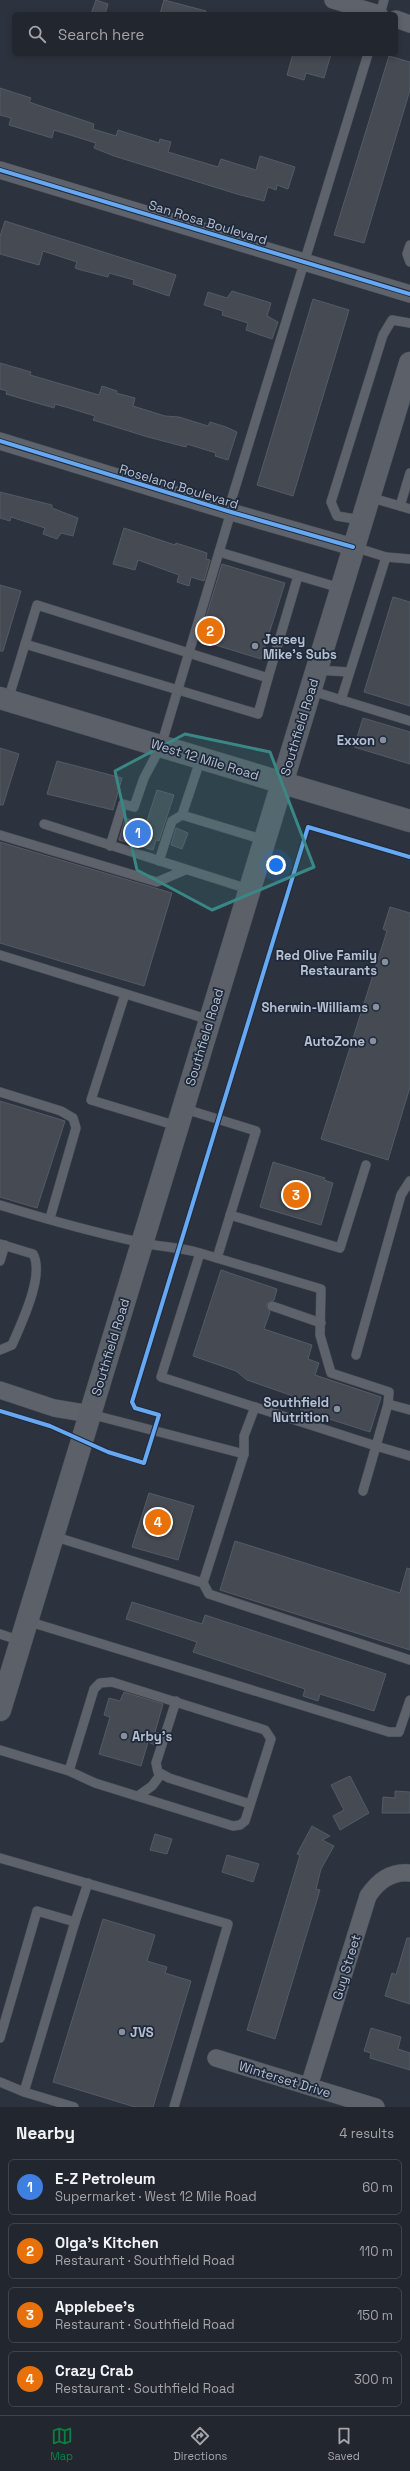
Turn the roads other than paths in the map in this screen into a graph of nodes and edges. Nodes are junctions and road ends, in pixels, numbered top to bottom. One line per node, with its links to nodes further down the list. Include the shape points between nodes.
1 (333, 0): 3 (street)
2 (384, 0): 4 (lane)
3 (372, 12)
4 (380, 12)
5 (398, 20): 6 (street)
6 (410, 24)
7 (367, 56): 10 (lane)
8 (0, 170): 10 (street, San Rosa Boulevard)
9 (410, 245): 11 (lane, via 407,254)
10 (304, 262): 12 (street, San Rosa Boulevard); 20 (lane)
11 (410, 262)
12 (410, 294)
13 (410, 323): 21 (lane, via 392,320 383,335 331,502 337,516)
14 (408, 374): 17 (main road, Southfield Road)
15 (0, 441): 20 (street, Roseland Boulevard)
16 (410, 473): 18 (lane)
17 (368, 496): 18 (lane); 21 (main road, Southfield Road)
18 (400, 506): 19 (lane)
19 (410, 509)
20 (230, 512): 22 (street, Roseland Boulevard); 23 (lane)
21 (361, 520): 22 (main road, Southfield Road)
22 (353, 547): 24 (lane); 27 (main road, Southfield Road)
23 (219, 552): 26 (lane); 29 (lane)
24 (386, 557): 25 (lane); 30 (lane)
25 (410, 559)
26 (298, 576): 27 (lane); 31 (lane)
27 (340, 588): 32 (main road, Southfield Road)
28 (25, 644): 29 (lane, via 37,605); 33 (lane); 34 (lane)
29 (188, 654): 31 (lane); 33 (lane)
30 (349, 672): 32 (lane); 35 (lane)
31 (268, 678): 33 (lane, via 258,714)
32 (313, 680): 35 (lane); 39 (main road, Southfield Road)
33 (177, 691): 37 (lane)
34 (4, 699): 37 (main road, West 12 Mile Road)
35 (341, 700): 36 (lane)
36 (410, 721)
37 (160, 746): 38 (main road, West 12 Mile Road); 45 (lane, via 144,778 134,807 123,804)
38 (201, 758): 39 (main road, West 12 Mile Road); 40 (lane)
39 (282, 782): 41 (main road, West 12 Mile Road); 44 (main road, Southfield Road)
40 (182, 815): 44 (lane); 46 (lane, via 172,821)
41 (410, 821)
42 (44, 824): 45 (lane)
43 (0, 835): 47 (lane, via 157,882)
44 (264, 840): 48 (main road, Southfield Road)
45 (110, 846): 46 (lane)
46 (159, 861): 47 (lane)
47 (185, 870): 48 (lane)
48 (248, 890): 51 (main road, Southfield Road)
49 (0, 955): 50 (lane)
50 (125, 994): 51 (lane); 53 (lane, via 91,1100)
51 (210, 1020): 53 (main road, Southfield Road)
52 (0, 1092): 58 (lane, via 61,1111 73,1118 76,1128)
53 (180, 1117): 57 (lane, via 256,1131); 59 (main road, Southfield Road)
54 (366, 1164): 57 (lane, via 340,1248)
55 (410, 1181): 67 (lane, via 401,1194)
56 (0, 1205): 58 (lane)
57 (230, 1215): 62 (lane)
58 (50, 1218): 59 (lane, via 76,1228)
59 (142, 1243): 61 (lane, via 180,1247); 72 (main road, Southfield Road)
60 (2, 1244): 63 (lane); 66 (lane, via 33,1254 37,1261 37,1271 23,1321 12,1345)
61 (200, 1253): 62 (lane); 70 (lane, via 161,1377)
62 (217, 1258): 65 (lane, via 321,1289)
63 (0, 1261)
64 (272, 1306): 65 (lane)
65 (321, 1323): 69 (lane, via 320,1335 331,1373 389,1392)
66 (0, 1350)
67 (356, 1354)
68 (0, 1390): 72 (street, via 54,1408)
69 (388, 1404): 71 (lane); 73 (lane)
70 (255, 1407): 73 (lane); 74 (lane, via 244,1436)
71 (410, 1410)
72 (90, 1414): 74 (lane); 77 (main road, Southfield Road)
73 (376, 1446): 75 (lane); 76 (lane)
74 (244, 1454): 78 (lane)
75 (410, 1456)
76 (363, 1491)
77 (53, 1536): 78 (lane); 79 (main road, Southfield Road)
78 (203, 1583): 81 (lane, via 209,1594)
79 (24, 1631): 80 (lane); 82 (lane, via 389,1732 399,1732); 84 (main road, Southfield Road)
80 (0, 1634)
81 (410, 1660)
82 (410, 1700)
83 (176, 1701): 86 (lane, via 112,1682 97,1684); 87 (lane, via 156,1763); 89 (lane, via 269,1733 271,1739)
84 (0, 1710)
85 (0, 1750): 86 (lane)
86 (69, 1771): 88 (lane, via 95,1783)
87 (161, 1774): 88 (lane, via 152,1786); 89 (lane)
88 (138, 1796): 89 (lane, via 233,1826 245,1821)
89 (250, 1804)
90 (0, 1858): 92 (lane)
91 (410, 1873): 97 (street, Guy Street, via 395,1874 386,1878 374,1886 368,1896)
92 (88, 1883): 93 (lane); 100 (lane, via 228,1924)
93 (75, 1922): 94 (lane, via 37,1911); 98 (lane)
94 (0, 2038)
95 (216, 2058): 97 (street, Winterset Drive)
96 (0, 2082): 98 (lane)
97 (309, 2086): 101 (street, Winterset Drive)
98 (24, 2092): 99 (lane)
99 (74, 2107)
100 (174, 2107)
101 (376, 2107)

